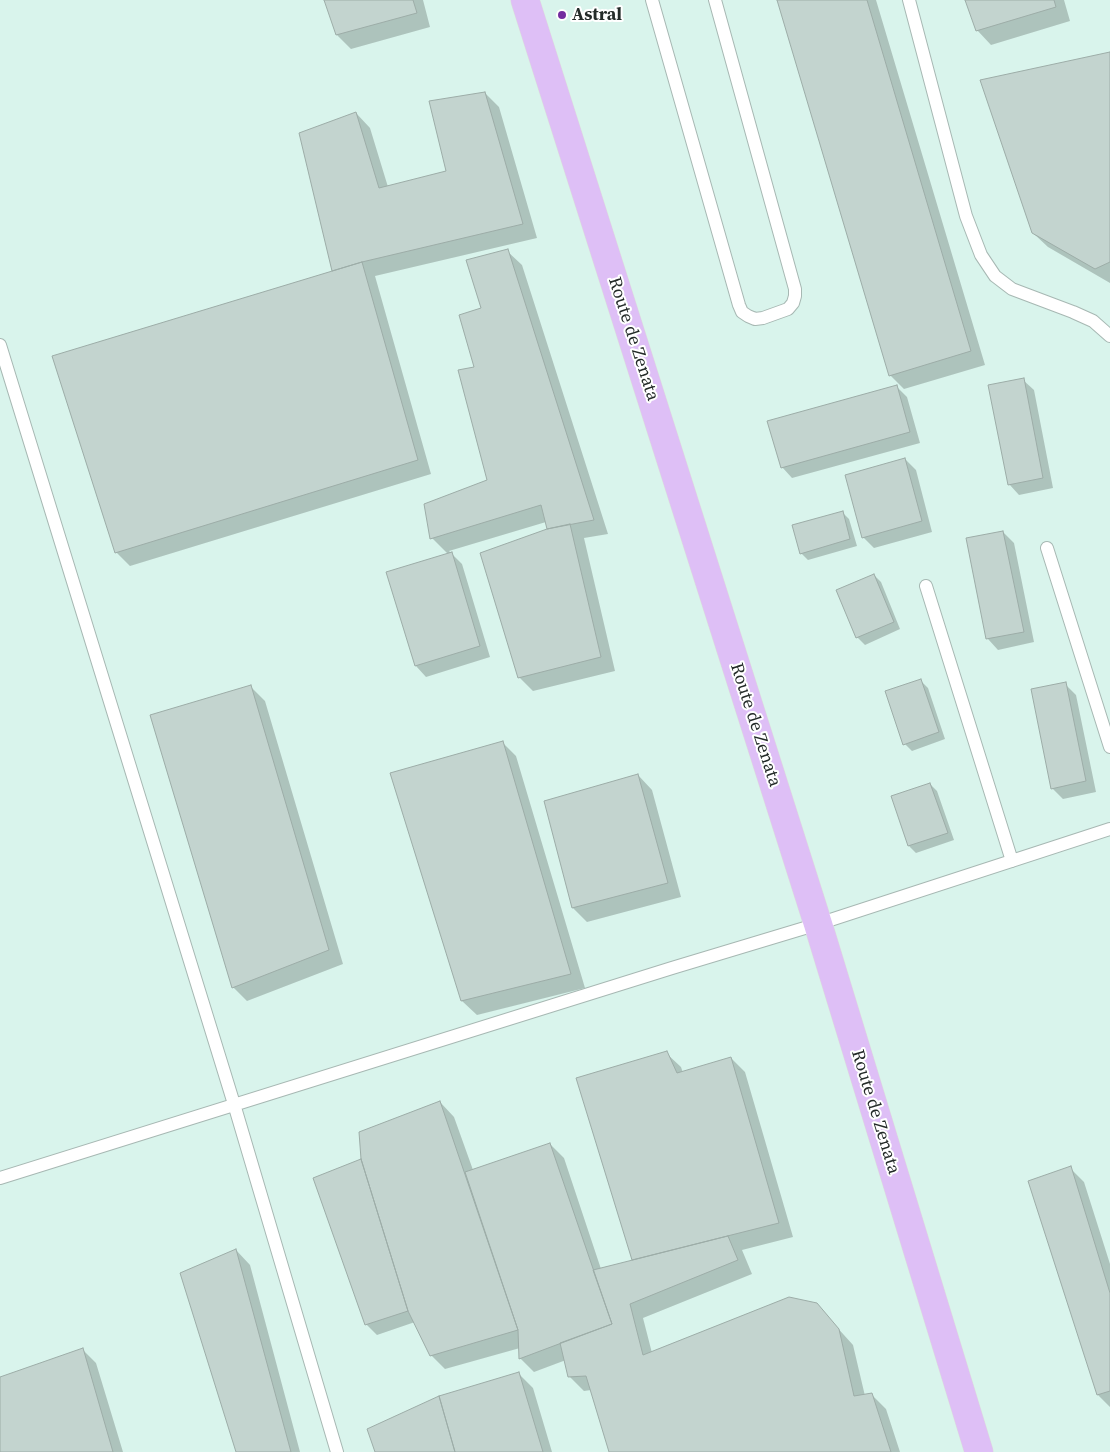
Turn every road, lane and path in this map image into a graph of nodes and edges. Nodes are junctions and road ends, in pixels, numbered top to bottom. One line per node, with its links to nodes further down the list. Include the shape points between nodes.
1 (525, 0): 12 (main road, Route de Zenata)
2 (652, 0): 3 (lane, via 739,305 748,316 763,318 788,309 793,303 795,289)
3 (715, 0)
4 (909, 0): 5 (lane, via 966,216 980,255 995,276 1012,289 1092,321)
5 (1110, 336)
6 (0, 345): 13 (lane)
7 (1047, 548): 9 (lane)
8 (926, 586): 11 (lane)
9 (1110, 747)
10 (1110, 829): 11 (lane)
11 (1012, 861): 12 (lane)
12 (818, 924): 13 (lane); 16 (main road, Route de Zenata)
13 (234, 1104): 14 (lane); 15 (lane)
14 (0, 1178)
15 (337, 1452)
16 (978, 1452)

